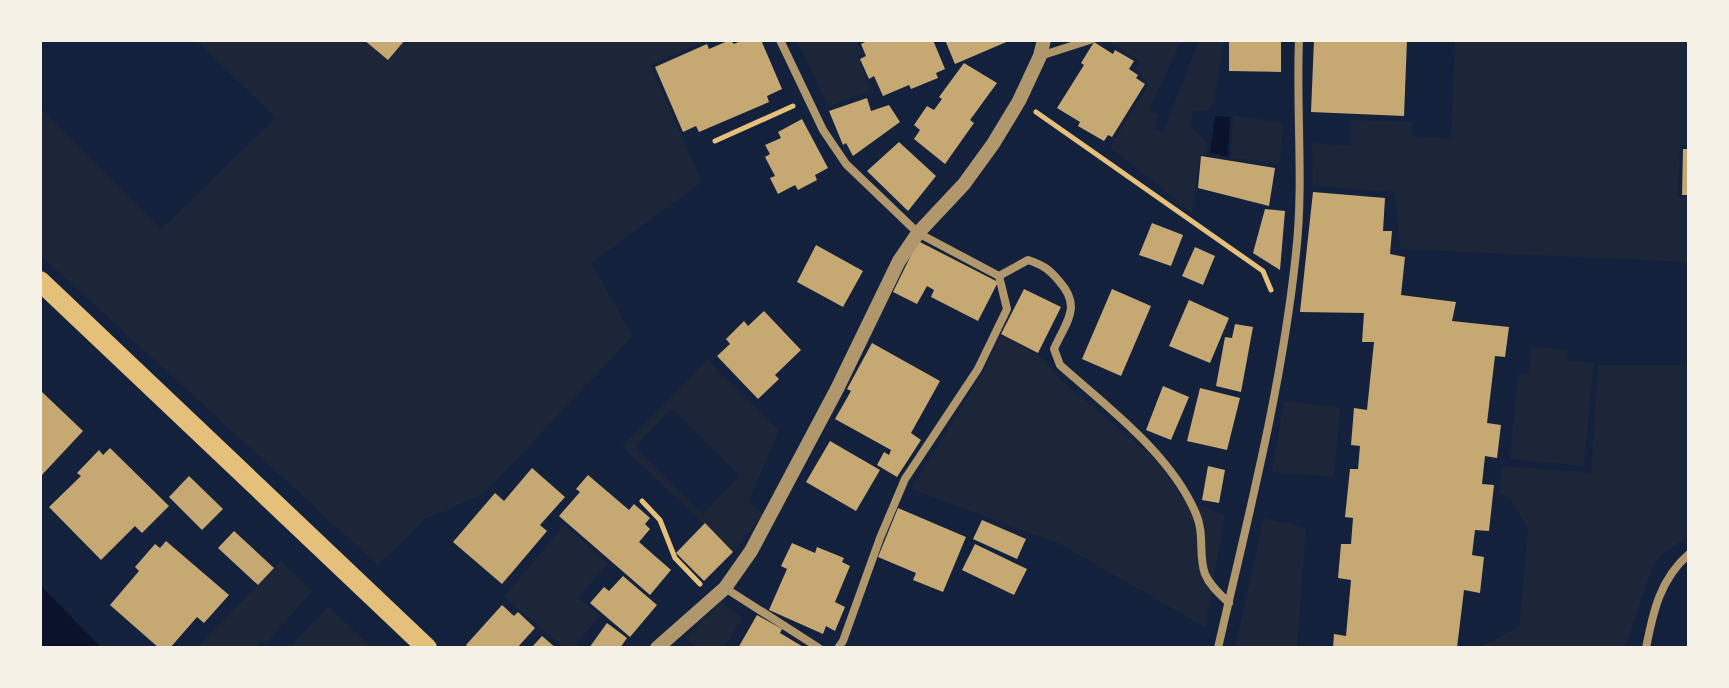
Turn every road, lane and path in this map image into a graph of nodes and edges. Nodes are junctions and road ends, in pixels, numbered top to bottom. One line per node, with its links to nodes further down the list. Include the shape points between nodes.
1 (780, 40): 6 (street)
2 (1044, 40): 5 (street)
3 (1090, 40): 5 (street)
4 (1299, 40): 12 (street, via 1298,227)
5 (1040, 56): 7 (street)
6 (808, 99): 8 (path); 9 (street, via 846,164)
7 (1019, 101): 9 (street, via 977,168); 12 (path, via 1263,271 1275,303)
8 (715, 141)
9 (918, 233): 10 (street); 15 (street, via 892,274 764,528)
10 (999, 276): 16 (street, via 1028,260 1045,265 1070,293 1073,305 1054,349 1060,365 1150,446 1174,479 1196,512 1205,574); 20 (street, via 1007,309 978,369 905,479)
11 (40, 281): 17 (main road)
12 (1287, 317): 16 (street)
13 (642, 501): 15 (path, via 660,520 675,558)
14 (1689, 554): 22 (street, via 1659,593)
15 (720, 593): 18 (street); 19 (street)
16 (1229, 603): 21 (street)
17 (427, 648)
18 (657, 648)
19 (819, 648)
20 (838, 648)
21 (1218, 648)
22 (1646, 648)

